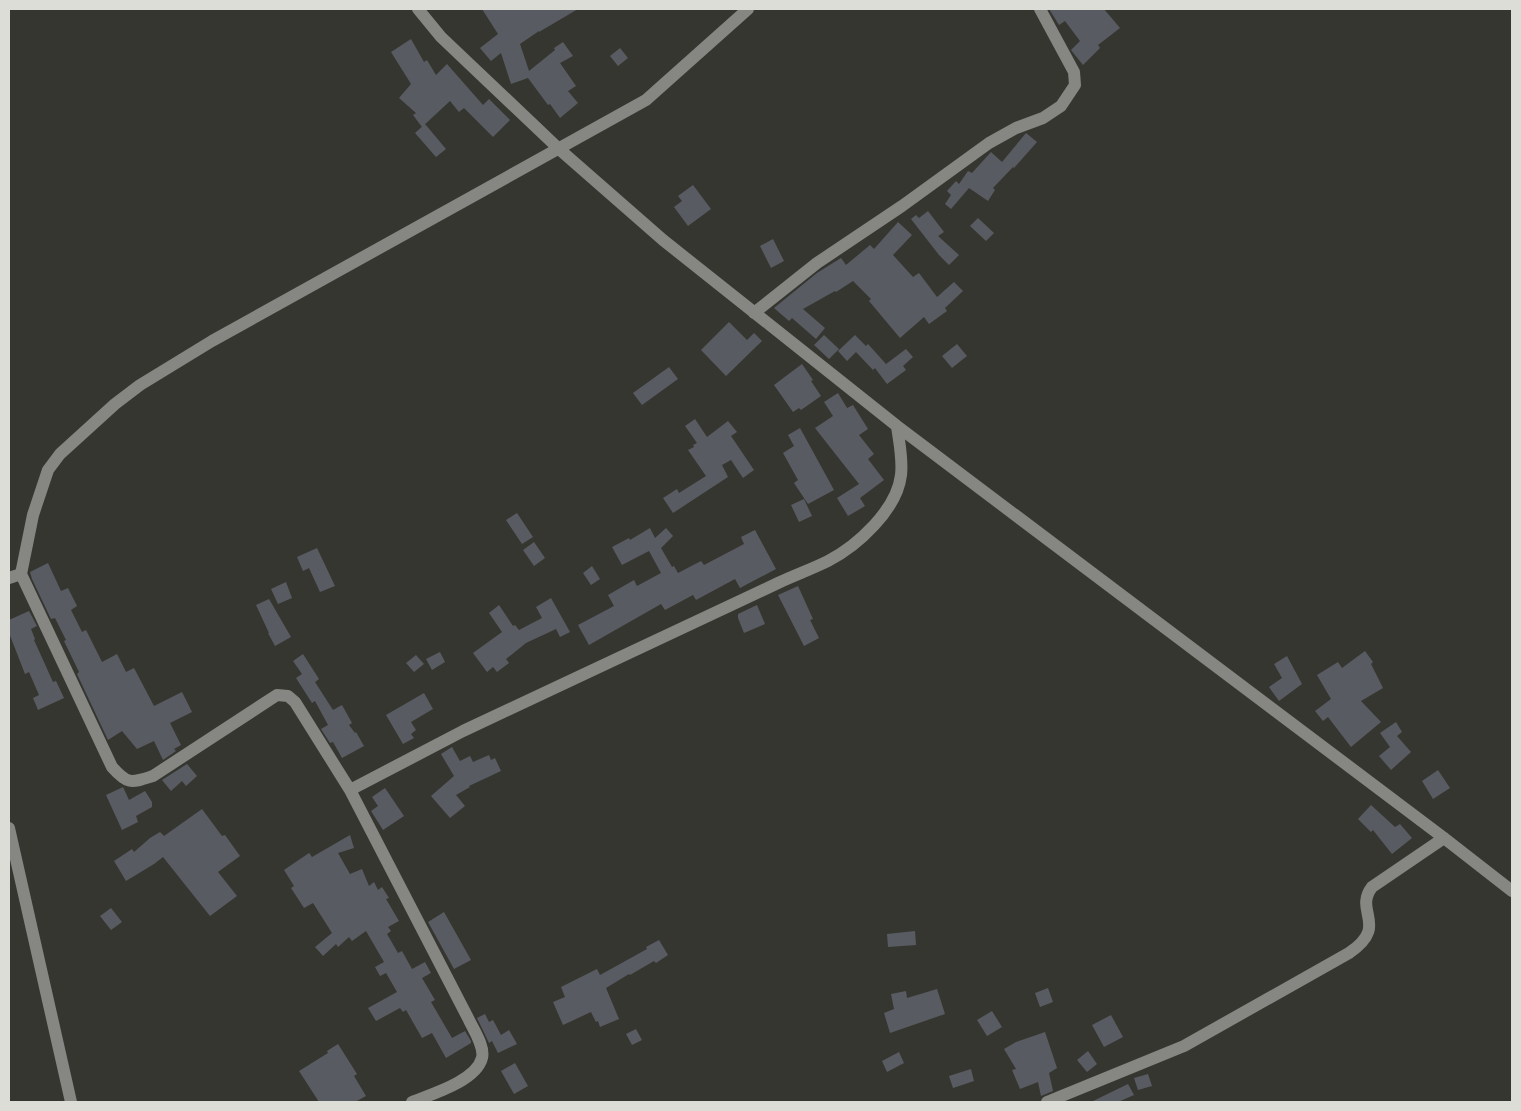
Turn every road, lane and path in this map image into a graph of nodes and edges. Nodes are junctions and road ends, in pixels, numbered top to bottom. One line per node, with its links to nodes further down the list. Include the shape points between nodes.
1 (418, 9): 4 (street, via 440,37)
2 (748, 9): 4 (street, via 646,100)
3 (1040, 9): 5 (street, via 1074,72 1075,85 1061,106 981,149 817,263)
4 (559, 149): 5 (street, via 663,240); 7 (street, via 212,340 115,404 60,454 48,470)
5 (754, 313): 6 (street)
6 (897, 426): 8 (street, via 901,477 896,493 875,524 829,561 463,731); 10 (street)
7 (15, 576): 8 (street, via 112,767 127,781 153,776 277,695 288,696 295,702)
8 (350, 790): 13 (street, via 481,1048 482,1058 470,1076)
9 (9, 828): 12 (street)
10 (1444, 838): 11 (street); 14 (street, via 1367,893 1370,926 1367,936 1349,953 1184,1046)
11 (1512, 891)
12 (71, 1102)
13 (412, 1102)
14 (1047, 1102)

